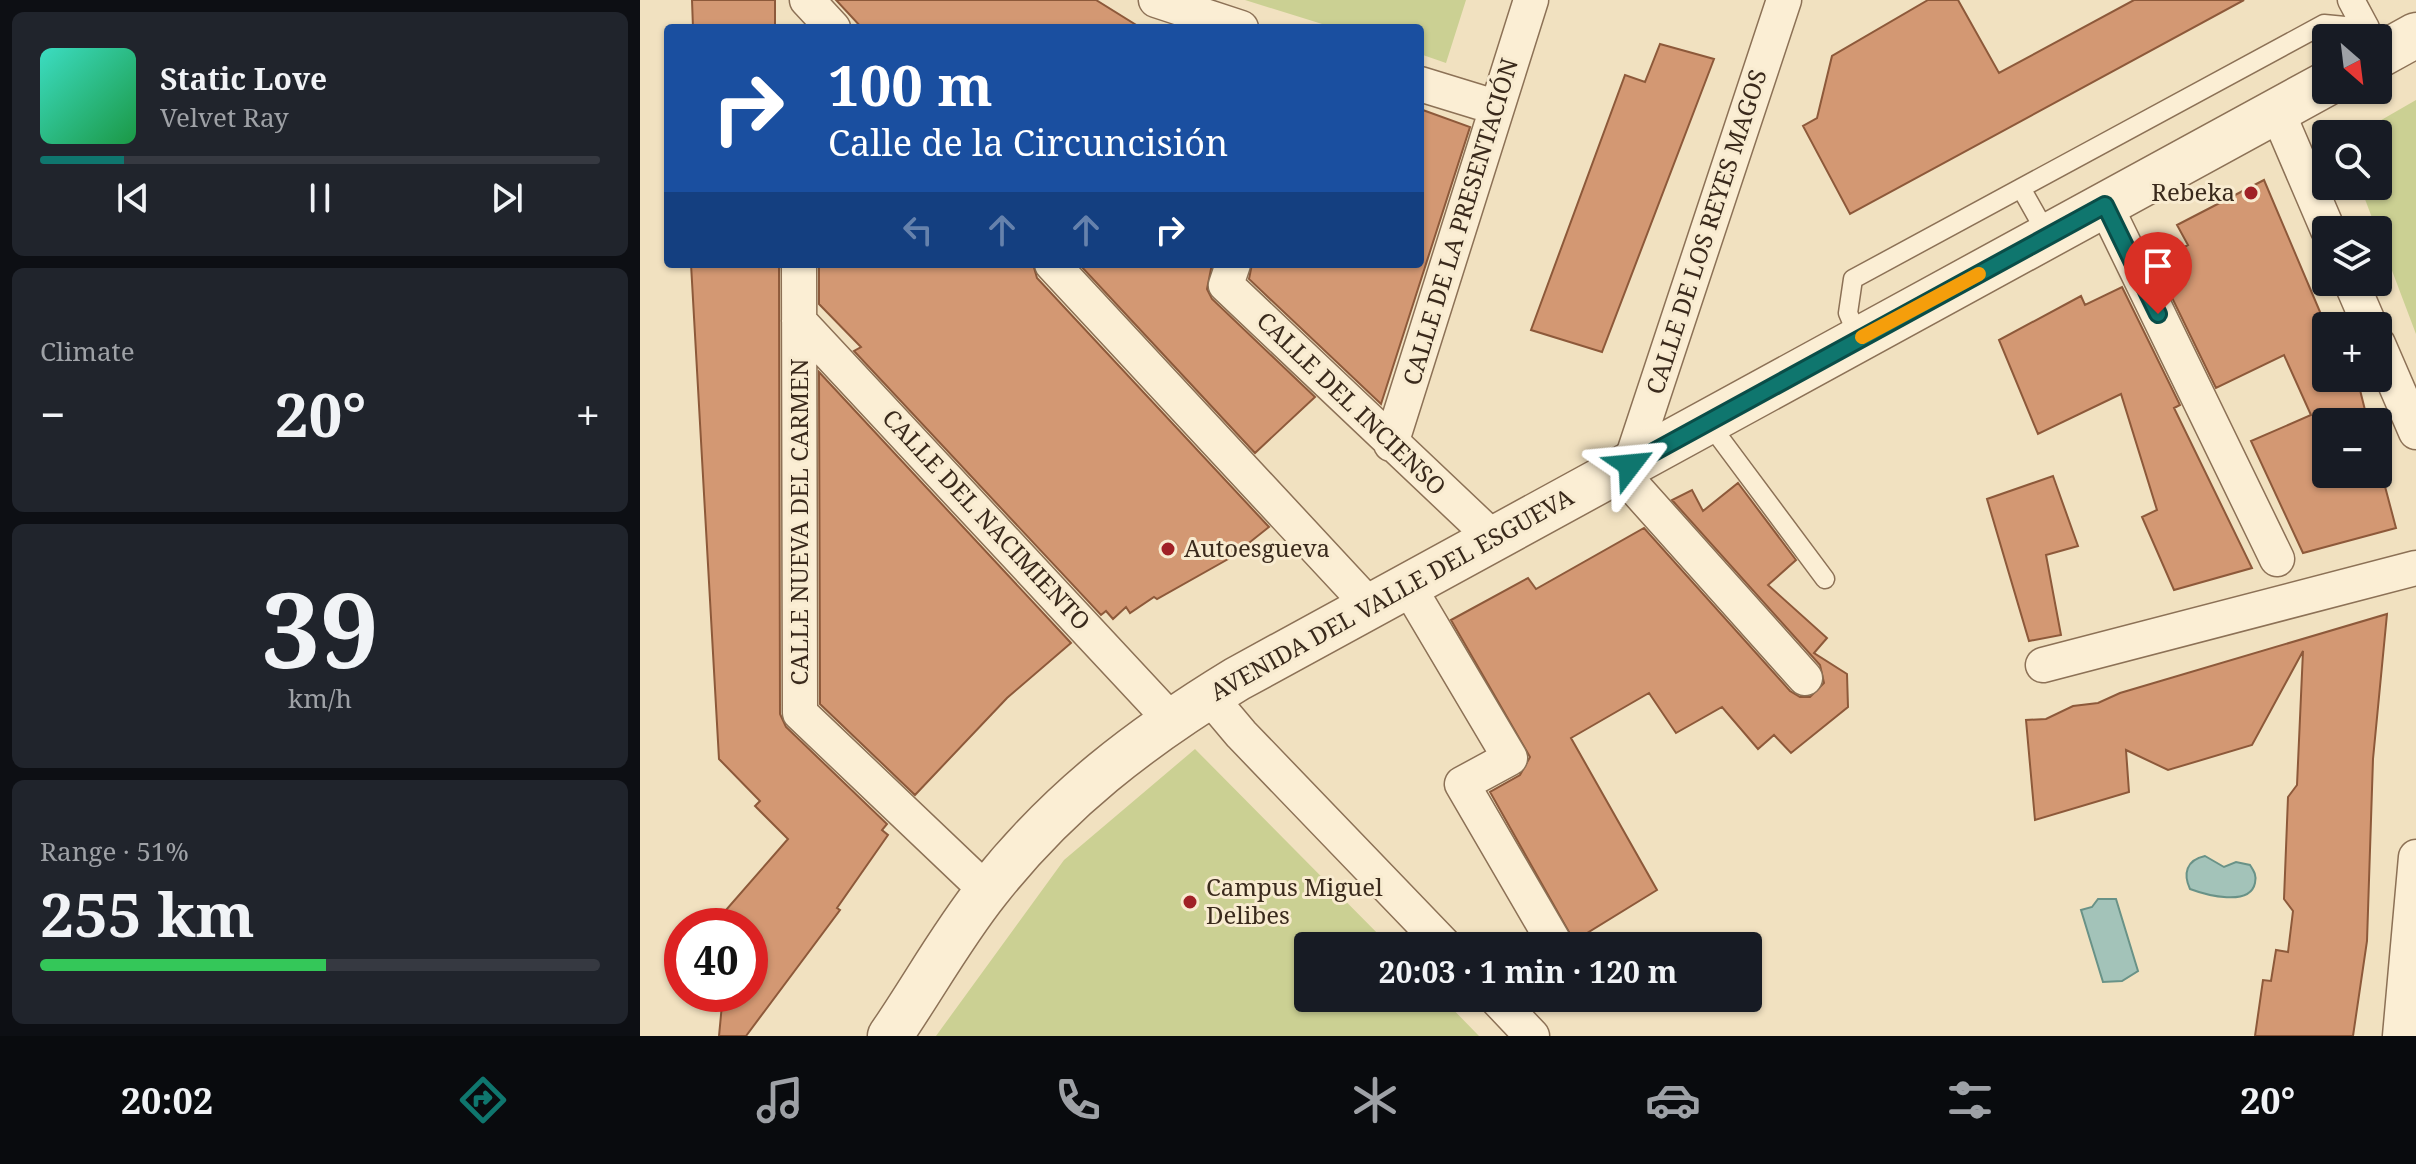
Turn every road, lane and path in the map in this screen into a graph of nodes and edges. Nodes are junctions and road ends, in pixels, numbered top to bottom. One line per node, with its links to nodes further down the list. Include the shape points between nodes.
1 (799, 0): 7 (street)
2 (807, 0): 8 (street)
3 (1156, 0): 9 (street)
4 (1531, 0): 14 (street, CALLE DE LA PRESENTACIÓN)
5 (1784, 0): 29 (street, CALLE DE LOS REYES MAGOS)
6 (2351, 0): 10 (street)
7 (799, 24)
8 (829, 24)
9 (1229, 24)
10 (2372, 24)
11 (2312, 30): 16 (lane)
12 (1424, 85): 14 (street)
13 (2312, 92): 15 (street, AVENIDA DEL VALLE DEL ESGUEVA)
14 (1495, 107): 28 (street, CALLE DE LA PRESENTACIÓN)
15 (2277, 111): 17 (street, AVENIDA DEL VALLE DEL ESGUEVA); 18 (street)
16 (2021, 188): 19 (lane); 24 (lane, via 1853,279 1848,313)
17 (2105, 205): 19 (street, AVENIDA DEL VALLE DEL ESGUEVA); 31 (street)
18 (2322, 216)
19 (2048, 236): 24 (street, AVENIDA DEL VALLE DEL ESGUEVA)
20 (799, 268): 23 (street, CALLE NUEVA DEL CARMEN)
21 (1056, 268): 35 (street)
22 (1232, 268): 28 (street, CALLE DEL INCIENSO, via 1226,285)
23 (799, 321): 39 (street, CALLE DEL NACIMIENTO); 41 (street, CALLE NUEVA DEL CARMEN, via 800,713)
24 (1859, 339): 26 (street, AVENIDA DEL VALLE DEL ESGUEVA)
25 (2392, 376): 27 (street)
26 (1708, 422): 29 (street, AVENIDA DEL VALLE DEL ESGUEVA); 33 (lane)
27 (2416, 432)
28 (1391, 444): 30 (street, CALLE DEL INCIENSO)
29 (1624, 467): 30 (street, AVENIDA DEL VALLE DEL ESGUEVA); 37 (street)
30 (1493, 538): 34 (street, AVENIDA DEL VALLE DEL ESGUEVA)
31 (2277, 559)
32 (2416, 568): 36 (street)
33 (1825, 579)
34 (1408, 586): 35 (street, AVENIDA DEL VALLE DEL ESGUEVA); 43 (street, via 1510,758 1462,784)
35 (1370, 606): 38 (street, AVENIDA DEL VALLE DEL ESGUEVA)
36 (2043, 665)
37 (1805, 678)
38 (1209, 696): 39 (street, AVENIDA DEL VALLE DEL ESGUEVA); 42 (street)
39 (1171, 720): 41 (street, AVENIDA DEL VALLE DEL ESGUEVA, via 1082,788)
40 (2416, 857): 47 (street)
41 (987, 891): 45 (street, AVENIDA DEL VALLE DEL ESGUEVA)
42 (1432, 932)
43 (1548, 932)
44 (1509, 1012): 46 (street)
45 (890, 1036)
46 (1532, 1036)
47 (2400, 1036)

